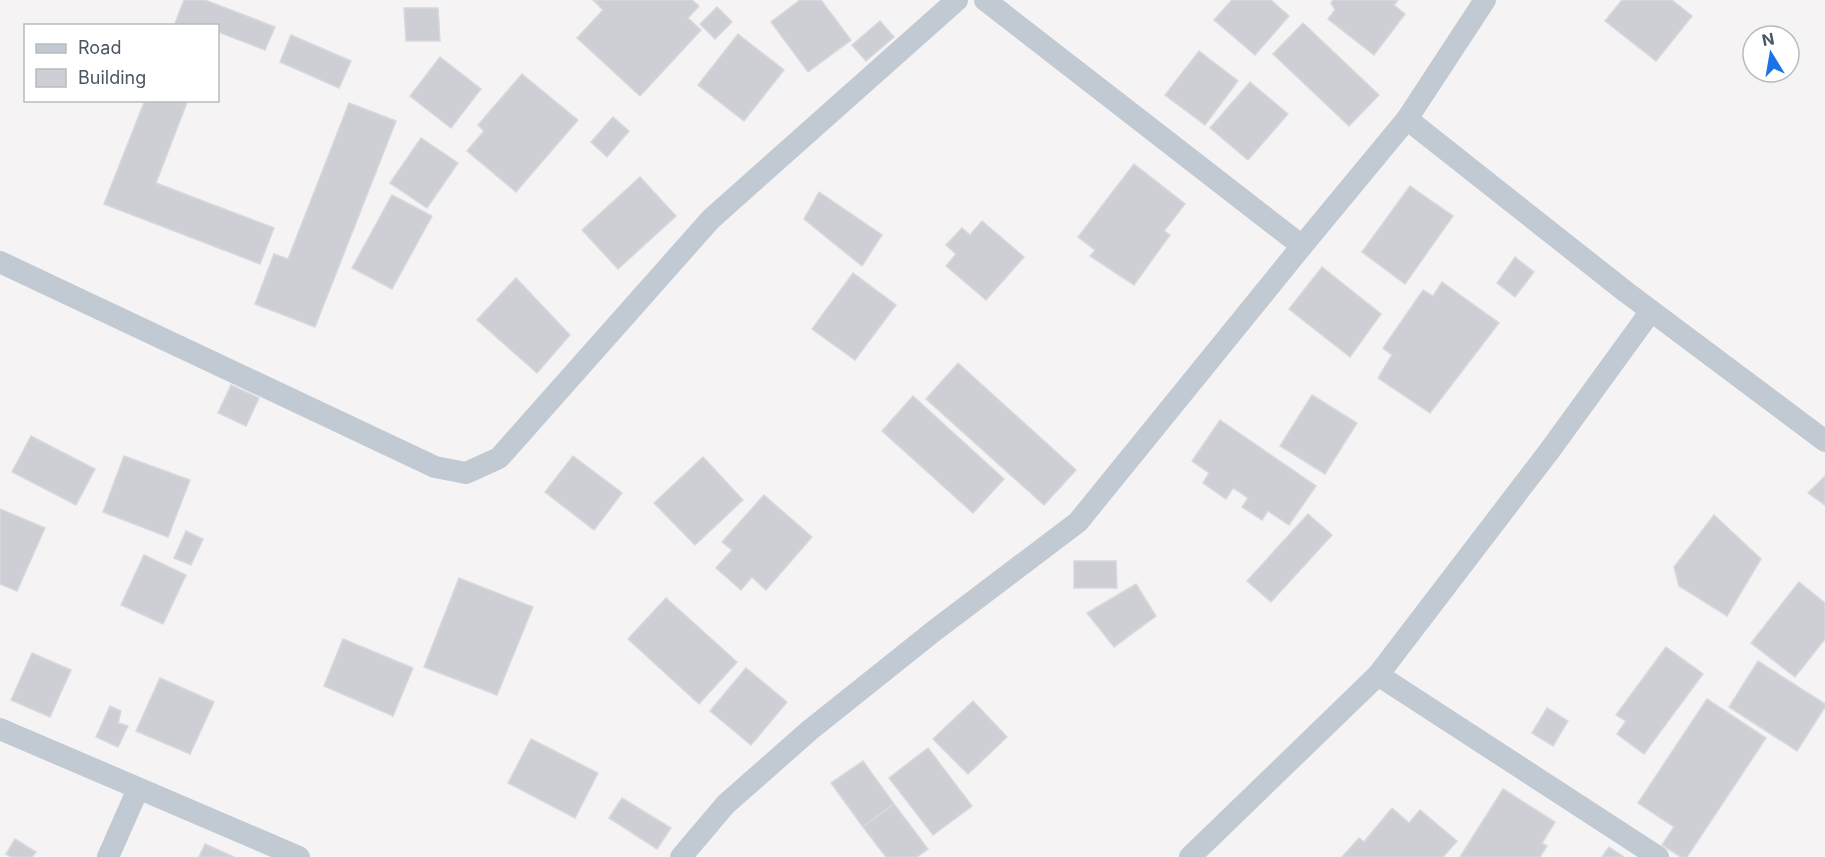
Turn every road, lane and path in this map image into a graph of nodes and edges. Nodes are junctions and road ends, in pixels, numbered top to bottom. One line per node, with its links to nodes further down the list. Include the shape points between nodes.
1 (957, 0): 6 (street, via 711,219 499,458 466,473 435,467)
2 (985, 0): 5 (street)
3 (1485, 0): 4 (street)
4 (1407, 119): 5 (street); 7 (street)
5 (1302, 246): 14 (street, via 1078,522 810,730 726,804)
6 (0, 262)
7 (1651, 311): 8 (street); 9 (street)
8 (1825, 441)
9 (1378, 675): 15 (street); 16 (street)
10 (0, 729): 11 (street)
11 (138, 789): 12 (street); 13 (street)
12 (108, 857)
13 (299, 857)
14 (681, 857)
15 (1190, 857)
16 (1658, 857)

